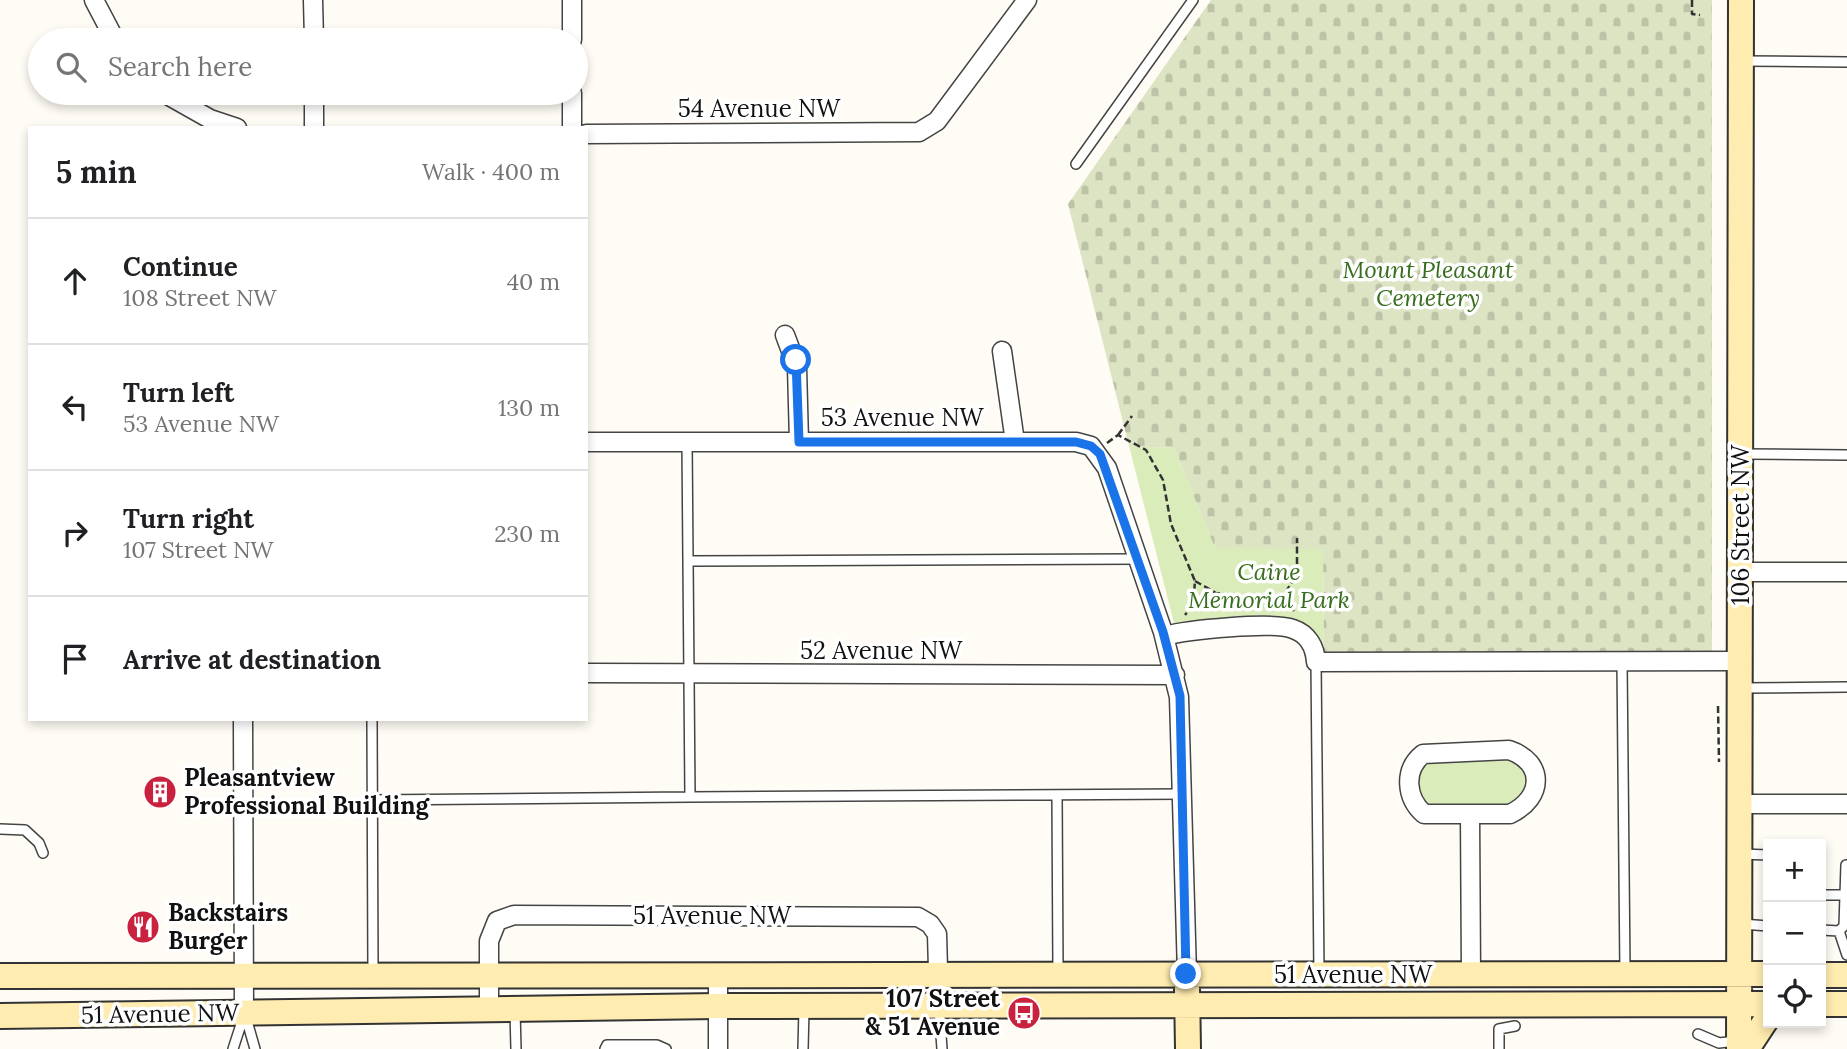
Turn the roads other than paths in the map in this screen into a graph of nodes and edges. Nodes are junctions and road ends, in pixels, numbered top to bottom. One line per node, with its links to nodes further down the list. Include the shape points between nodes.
1 (94, 0): 7 (street)
2 (313, 0): 8 (street)
3 (572, 0): 9 (street)
4 (1027, 0): 18 (street, 54 Avenue NW, via 931,127 911,133)
5 (1193, 0): 19 (lane)
6 (1741, 0): 10 (main road, 106 Street NW)
7 (109, 28)
8 (314, 28)
9 (572, 28)
10 (1742, 61): 11 (lane); 26 (main road, 106 Street NW)
11 (1847, 62)
12 (185, 105): 15 (street)
13 (314, 105): 16 (street)
14 (572, 105): 17 (street)
15 (231, 126)
16 (314, 126)
17 (572, 126)
18 (588, 134)
19 (1076, 164)
20 (785, 334): 24 (street, via 797,366)
21 (1002, 351): 25 (street)
22 (588, 442): 23 (street, 53 Avenue NW)
23 (687, 442): 24 (street, 53 Avenue NW); 29 (lane)
24 (799, 442): 25 (street, 53 Avenue NW)
25 (1015, 442): 28 (street, 53 Avenue NW, via 1091,446 1107,468)
26 (1742, 454): 27 (lane); 30 (main road, 106 Street NW)
27 (1847, 454)
28 (1138, 559): 29 (lane); 32 (street)
29 (688, 561): 37 (lane)
30 (1740, 572): 31 (street); 34 (main road, 106 Street NW)
31 (1847, 572)
32 (1164, 636): 35 (street, via 1201,629 1286,627 1310,640); 38 (street)
33 (1622, 661): 34 (street); 35 (street); 65 (lane)
34 (1740, 661): 40 (main road, 106 Street NW)
35 (1316, 662): 64 (lane)
36 (588, 673): 37 (street, 52 Avenue NW)
37 (689, 675): 38 (street, 52 Avenue NW); 45 (lane)
38 (1175, 675): 43 (street)
39 (1847, 687): 40 (lane)
40 (1740, 688): 47 (main road, 106 Street NW)
41 (243, 721): 69 (street)
42 (372, 721): 46 (lane)
43 (1184, 794): 44 (lane); 63 (street)
44 (1057, 795): 45 (lane); 62 (lane)
45 (690, 797): 46 (lane)
46 (373, 800): 70 (lane)
47 (1740, 804): 48 (street); 52 (main road, 106 Street NW)
48 (1847, 804)
49 (1470, 814): 49 (street, via 1510,814 1521,809 1535,792 1531,763 1509,750 1434,751 1414,761 1410,795 1424,814); 74 (street)
50 (0, 830): 51 (lane, via 25,830)
51 (43, 853)
52 (1740, 854): 53 (lane); 57 (main road, 106 Street NW)
53 (1763, 855)
54 (1846, 865): 55 (lane)
55 (1845, 895): 56 (lane); 60 (lane, via 1845,920)
56 (1826, 899)
57 (1739, 923): 58 (lane); 66 (main road, 106 Street NW)
58 (1763, 925)
59 (1826, 928): 60 (lane)
60 (1839, 931): 61 (lane)
61 (1847, 955)
62 (1058, 974): 63 (main road, 51 Avenue NW); 73 (main road, 51 Avenue NW)
63 (1186, 974): 64 (main road, 51 Avenue NW); 82 (main road)
64 (1320, 974): 74 (main road, 51 Avenue NW)
65 (1625, 974): 66 (main road, 51 Avenue NW); 74 (main road, 51 Avenue NW)
66 (1739, 974): 67 (main road, 51 Avenue NW); 77 (main road, 106 Street NW)
67 (1763, 974)
68 (0, 975): 69 (main road, 51 Avenue NW)
69 (244, 975): 70 (main road, 51 Avenue NW); 87 (street)
70 (373, 975): 71 (main road, 51 Avenue NW)
71 (489, 975): 72 (main road, 51 Avenue NW); 73 (street, 51 Avenue NW, via 490,933 497,921 514,915 918,917 936,934); 86 (street, 51 Avenue NW)
72 (718, 975): 73 (main road, 51 Avenue NW); 83 (street)
73 (938, 975): 81 (street, 51 Avenue NW)
74 (1471, 975)
75 (1826, 975): 76 (main road)
76 (1847, 975)
77 (1739, 1004): 78 (main road, 51 Avenue NW); 82 (main road, 51 Avenue NW); 92 (main road, 106 Street NW)
78 (1763, 1004)
79 (1826, 1004): 80 (main road)
80 (1847, 1004)
81 (939, 1005): 82 (main road, 51 Avenue NW); 84 (main road, 51 Avenue NW); 100 (lane)
82 (1187, 1005): 101 (main road)
83 (718, 1006): 84 (main road, 51 Avenue NW); 85 (main road, 51 Avenue NW); 98 (street)
84 (804, 1006): 99 (lane)
85 (515, 1011): 86 (main road, 51 Avenue NW); 95 (lane)
86 (489, 1012): 87 (main road, 51 Avenue NW)
87 (244, 1013): 88 (main road, 51 Avenue NW); 93 (lane); 94 (lane)
88 (4, 1017)
89 (1763, 1023): 92 (main road)
90 (1514, 1026): 102 (lane, via 1499,1029)
91 (1698, 1034): 92 (lane)
92 (1742, 1046)
93 (233, 1049)
94 (255, 1049)
95 (516, 1049)
96 (605, 1049): 97 (lane, via 607,1045 657,1045)
97 (666, 1049)
98 (718, 1049)
99 (803, 1049)
100 (942, 1049)
101 (1188, 1049)
102 (1499, 1049)

